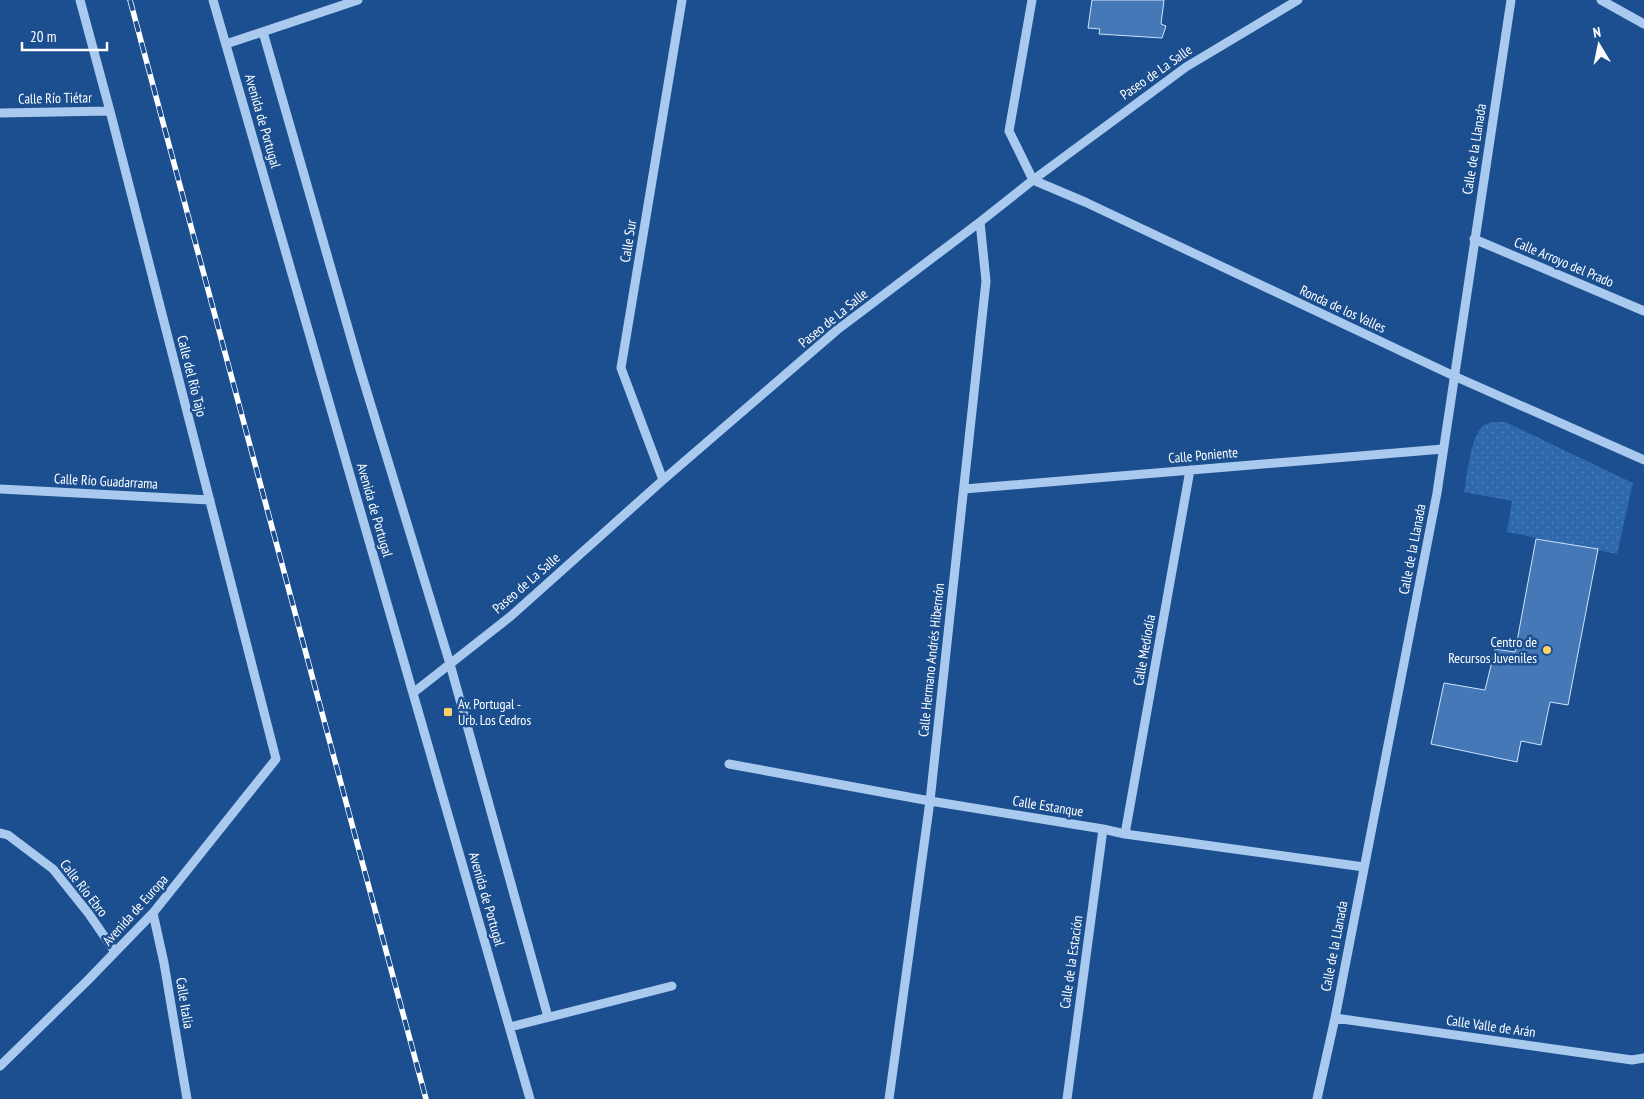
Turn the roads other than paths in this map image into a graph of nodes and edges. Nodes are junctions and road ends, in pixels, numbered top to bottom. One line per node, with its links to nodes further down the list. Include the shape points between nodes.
1 (80, 0): 12 (street, Calle del Río Tajo)
2 (213, 0): 11 (street, Avenida de Portugal)
3 (358, 0): 10 (street)
4 (682, 0): 22 (street, Calle Sur, via 621,368)
5 (1032, 0): 14 (street, via 1009,131)
6 (1298, 0): 14 (street, Paseo de La Salle, via 1186,66)
7 (1511, 0): 16 (street, Calle de la Llanada)
8 (1601, 0): 9 (street)
9 (1644, 24)
10 (263, 32): 11 (street); 26 (street, via 359,366)
11 (226, 44): 27 (street, Avenida de Portugal)
12 (110, 111): 13 (street, Calle Río Tiétar); 25 (street, Calle del Río Tajo)
13 (0, 112)
14 (1033, 180): 15 (street, Paseo de La Salle); 18 (street, Ronda de los Valles)
15 (980, 222): 22 (street, Paseo de La Salle, via 838,330); 24 (street, Calle Hermano Andrés Hibernón, via 986,281)
16 (1474, 239): 17 (street, Calle Arroyo del Prado); 18 (street, Calle de la Llanada)
17 (1644, 311)
18 (1454, 376): 19 (street, Calle de la Llanada); 20 (street, Ronda de los Valles)
19 (1444, 449): 21 (street, Calle Poniente); 34 (street, Calle de la Llanada)
20 (1644, 460)
21 (1190, 470): 24 (street, Calle Poniente); 33 (street, Calle Mediodía)
22 (663, 480): 26 (street, Paseo de La Salle, via 511,616)
23 (0, 489): 25 (street, Calle Río Guadarrama)
24 (964, 489): 30 (street, Calle Hermano Andrés Hibernón)
25 (210, 500): 28 (street, Calle del Río Tajo)
26 (450, 664): 27 (street, Paseo de La Salle); 38 (street)
27 (413, 693): 40 (street, Avenida de Portugal)
28 (276, 759): 35 (street, Avenida de Europa)
29 (729, 764): 30 (street, Calle Estanque)
30 (930, 801): 31 (street, Calle Estanque); 45 (street, Calle Hermano Andrés Hibernón)
31 (1103, 829): 33 (street, Calle Estanque); 46 (street, Calle de la Estación)
32 (0, 833): 36 (street, Calle Río Ebro, via 8,835 53,868)
33 (1125, 834): 34 (street, Calle Estanque)
34 (1364, 867): 39 (street, Calle de la Llanada)
35 (154, 913): 36 (street, Avenida de Europa); 43 (street, Calle Italia)
36 (115, 952): 42 (street, Avenida de Europa)
37 (672, 986): 38 (street)
38 (548, 1017): 40 (street)
39 (1335, 1018): 41 (street, Calle Valle de Arán, via 1632,1060); 47 (street, Calle de la Llanada)
40 (510, 1027): 44 (street, Avenida de Portugal)
41 (1644, 1058)
42 (0, 1066)
43 (187, 1099)
44 (530, 1099)
45 (889, 1099)
46 (1066, 1099)
47 (1317, 1099)

